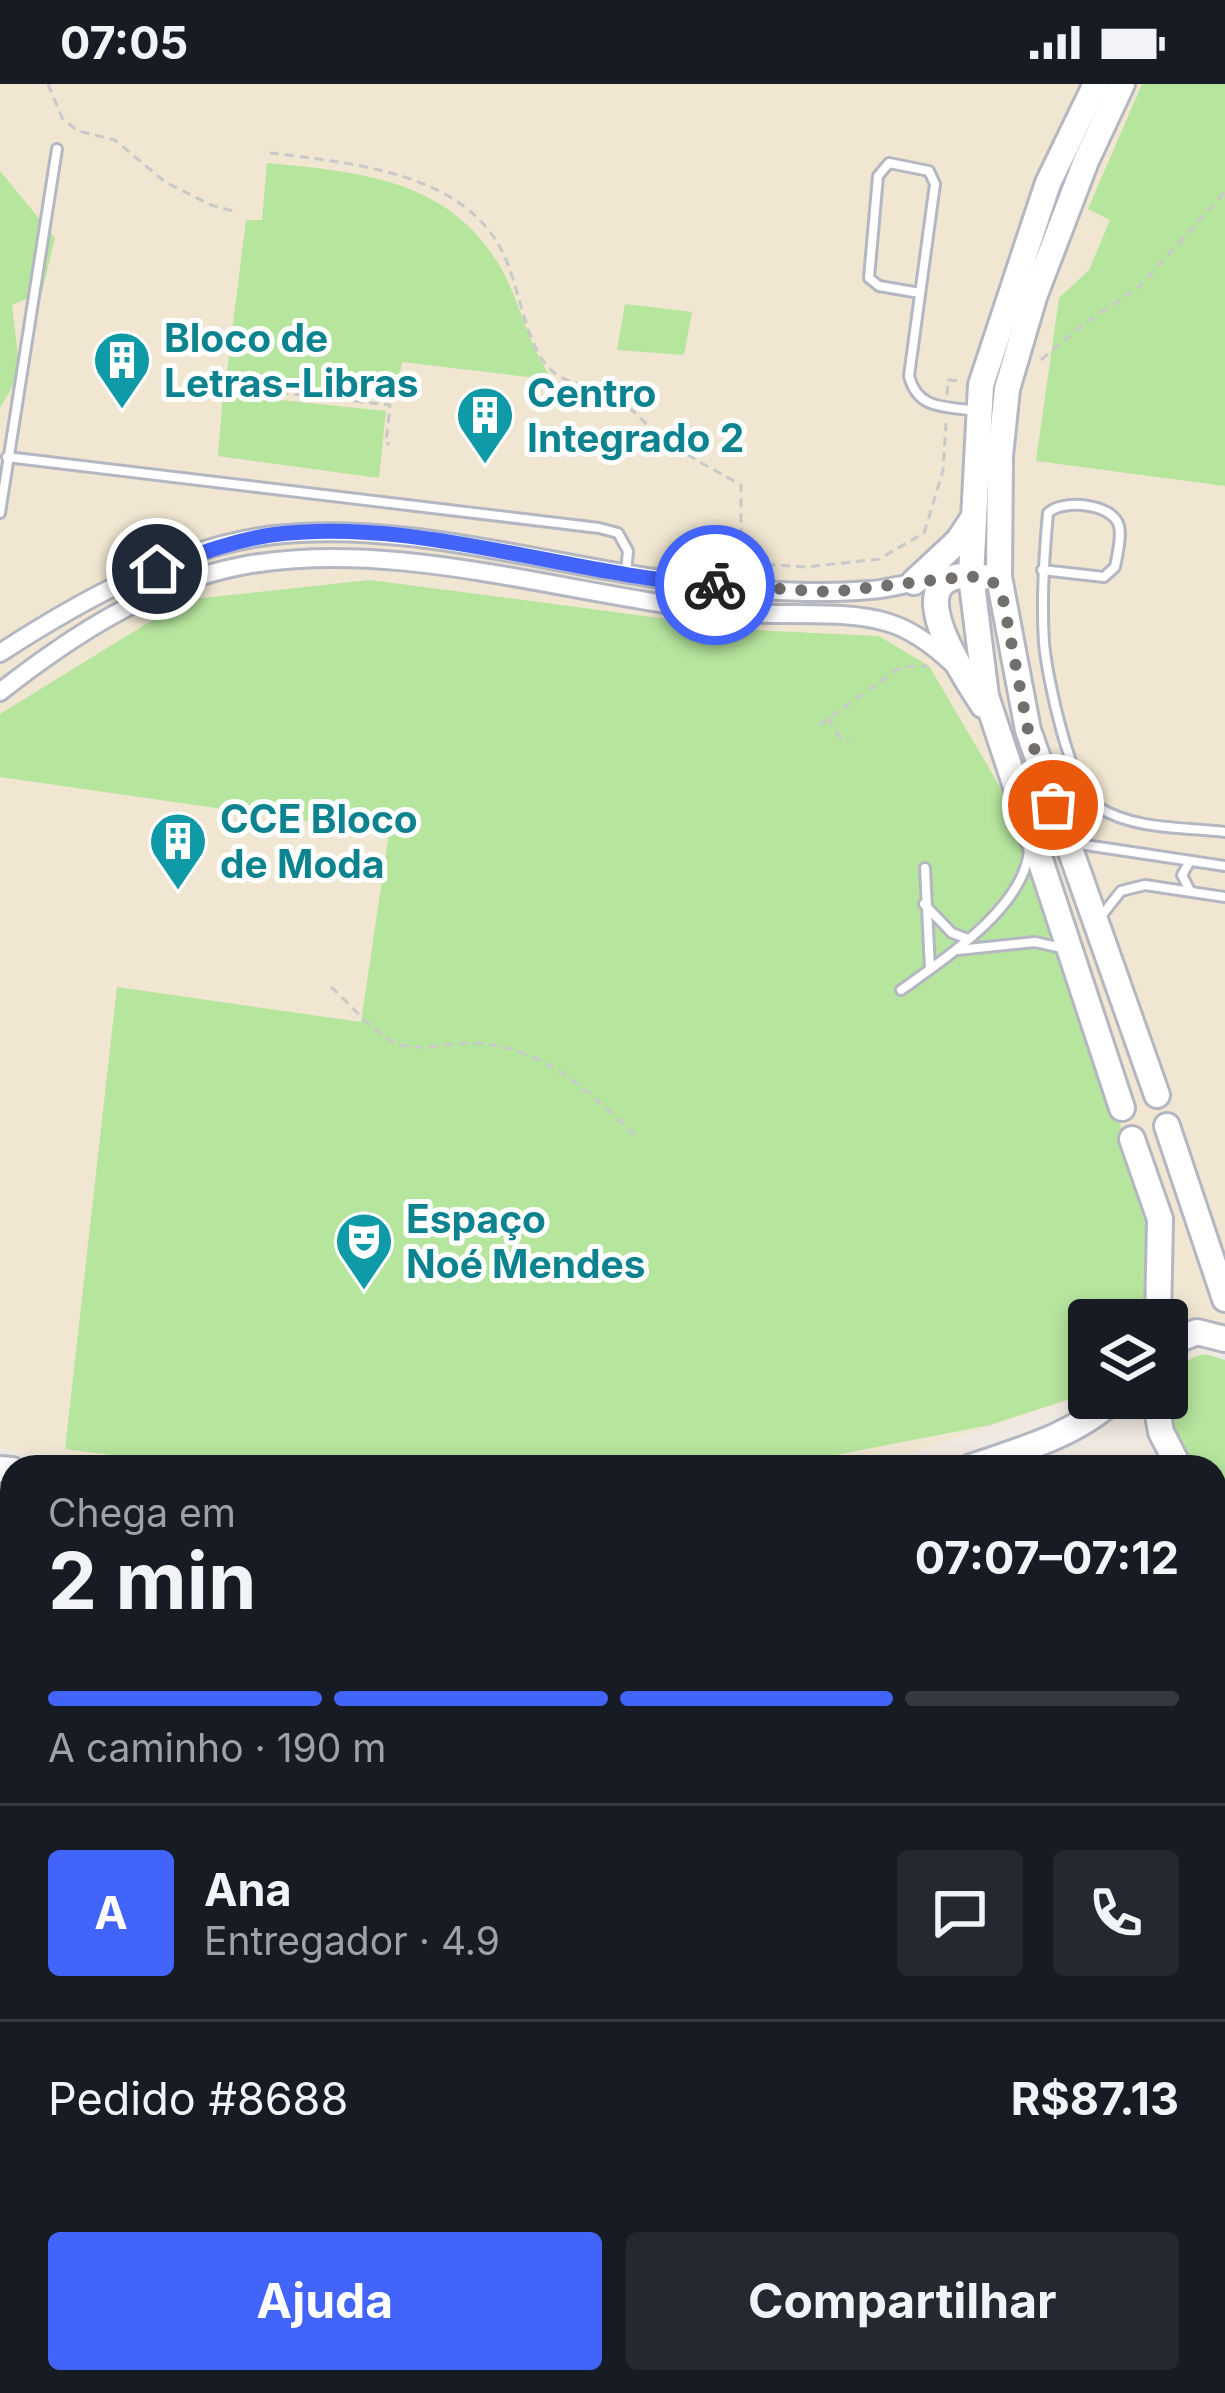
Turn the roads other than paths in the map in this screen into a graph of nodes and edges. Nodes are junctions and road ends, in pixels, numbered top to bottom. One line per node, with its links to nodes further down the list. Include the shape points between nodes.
1 (1096, 84): 5 (main road, via 1048,183)
2 (1122, 84): 13 (main road, via 1041,277 1007,389)
3 (57, 149): 6 (lane)
4 (920, 293): 4 (lane, via 933,177 889,163 878,176 869,278); 5 (lane, via 913,393)
5 (979, 411): 8 (main road)
6 (7, 458): 7 (lane); 10 (lane, via 599,528 618,533 628,551)
7 (0, 513)
8 (972, 520): 11 (main road); 12 (main road)
9 (1042, 570): 9 (lane, via 1104,577 1115,567 1115,518 1054,506); 18 (lane, via 1044,646 1080,788 1117,816)
10 (626, 573): 12 (street, via 832,592); 14 (street, via 374,534 270,536 230,543 96,596)
11 (963, 577): 12 (street); 13 (main road, via 992,581); 15 (main road, via 942,588 935,606); 17 (main road)
12 (914, 582)
13 (1002, 594): 20 (main road, via 1028,730)
14 (8, 668): 15 (street, via 148,598 237,567 370,558 729,612 882,620); 16 (street)
15 (962, 672): 17 (main road)
16 (0, 692)
17 (994, 723): 19 (main road)
18 (1225, 832)
19 (1030, 838): 28 (lane, via 1019,887); 30 (main road)
20 (1066, 842): 21 (lane); 27 (main road)
21 (1190, 861): 22 (lane); 24 (lane, via 1182,875)
22 (1225, 866)
23 (925, 868): 26 (lane)
24 (1190, 892): 25 (lane); 27 (lane, via 1145,885 1121,891)
25 (1225, 897)
26 (924, 904): 28 (lane); 31 (lane)
27 (1097, 921): 33 (main road)
28 (968, 939): 29 (lane)
29 (957, 950): 30 (lane, via 1035,942); 31 (lane)
30 (1070, 950): 34 (main road)
31 (930, 970): 32 (lane)
32 (901, 990)
33 (1136, 1030): 34 (main road); 35 (main road)
34 (1100, 1040): 36 (main road)
35 (1157, 1095)
36 (1122, 1108)
37 (1167, 1126): 40 (main road)
38 (1132, 1139): 39 (main road, via 1160,1219)
39 (1158, 1299)
40 (1225, 1299)
41 (1188, 1336): 42 (main road)
42 (1225, 1339)
43 (1088, 1419): 45 (main road)
44 (1159, 1419): 46 (main road)
45 (1003, 1455)
46 (1173, 1455)

